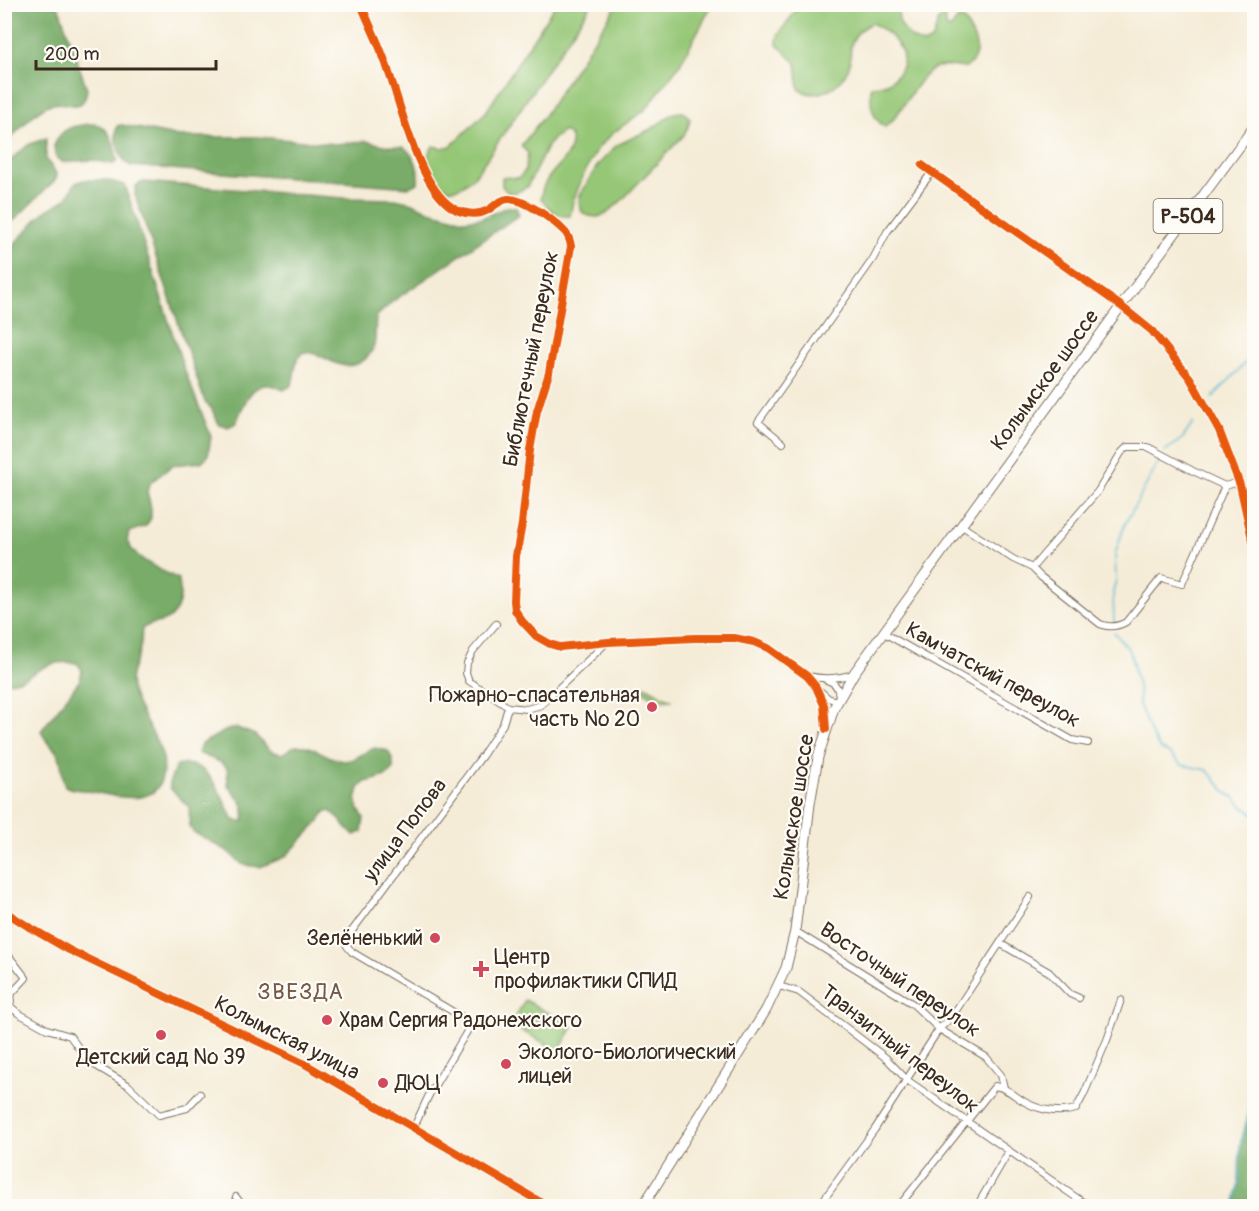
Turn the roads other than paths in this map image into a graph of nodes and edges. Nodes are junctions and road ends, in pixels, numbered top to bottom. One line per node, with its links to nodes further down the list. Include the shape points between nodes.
1 (361, 4): 14 (street, Библиотечный переулок, via 424,172 438,195 464,213 487,211 498,202 523,201 564,230 569,239 571,246 549,373 530,450 514,601 522,621 550,644 576,647)
2 (1254, 127): 5 (highway, Р-504)
3 (922, 165): 4 (street)
4 (932, 172): 5 (street); 6 (street, via 758,422)
5 (1121, 306): 7 (street, via 1152,332 1190,378 1219,430); 9 (highway, Колымское шоссе)
6 (783, 443)
7 (1239, 482): 8 (street); 10 (street)
8 (1226, 486): 11 (street, via 1148,447 1127,447 1098,491); 11 (street, via 1182,584 1161,578 1119,626 1105,627 1094,621)
9 (962, 526): 11 (street); 13 (highway, Колымское шоссе)
10 (1254, 548)
11 (1032, 568)
12 (496, 624): 20 (street, via 473,651 466,673 469,681)
13 (884, 633): 15 (highway, Колымское шоссе); 22 (street, Камчатский переулок, via 1071,740)
14 (608, 642): 16 (street, Библиотечный переулок, via 745,640 768,648); 20 (street, via 541,705 527,709)
15 (854, 674): 17 (street, Библиотечный переулок); 19 (highway, Колымское шоссе)
16 (807, 676): 17 (street, Библиотечный переулок); 18 (street, Библиотечный переулок)
17 (823, 679): 19 (street, via 838,688)
18 (816, 687): 19 (street, via 828,698); 21 (street, Библиотечный переулок, via 824,705)
19 (838, 699): 21 (highway, Колымское шоссе)
20 (508, 707): 36 (street, улица Попова, via 503,724 477,763 346,939 352,952 472,1023)
21 (826, 729): 25 (highway, Колымское шоссе, via 813,788)
22 (1088, 743)
23 (1030, 897): 26 (street)
24 (4, 911): 36 (street, Колымская улица, via 63,947 305,1064)
25 (795, 931): 28 (highway, Колымское шоссе); 31 (street, Восточный переулок, via 913,1004)
26 (1001, 944): 29 (street, via 1048,972); 31 (street, via 951,1018)
27 (5, 951): 34 (street, via 26,978 12,993 10,1006 18,1013 46,1029 70,1036 88,1060 128,1085 159,1115 187,1108)
28 (779, 986): 32 (street, Транзитный переулок, via 799,992 886,1058); 42 (highway, Колымское шоссе)
29 (1079, 998)
30 (1121, 1000): 33 (street, via 1076,1109 1064,1112 1040,1108)
31 (939, 1029): 32 (street); 33 (street, Восточный переулок, via 986,1057 1001,1075)
32 (907, 1080): 35 (street, Транзитный переулок); 43 (street)
33 (1004, 1088): 35 (street, via 995,1086)
34 (200, 1094)
35 (966, 1121): 37 (street, Транзитный переулок); 44 (street)
36 (414, 1127): 41 (street, Колымская улица)
37 (1009, 1151): 39 (street, Транзитный переулок); 45 (street)
38 (236, 1197): 40 (street)
39 (1085, 1205)
40 (243, 1206)
41 (548, 1206)
42 (643, 1206)
43 (819, 1206)
44 (899, 1206)
45 (977, 1206)

